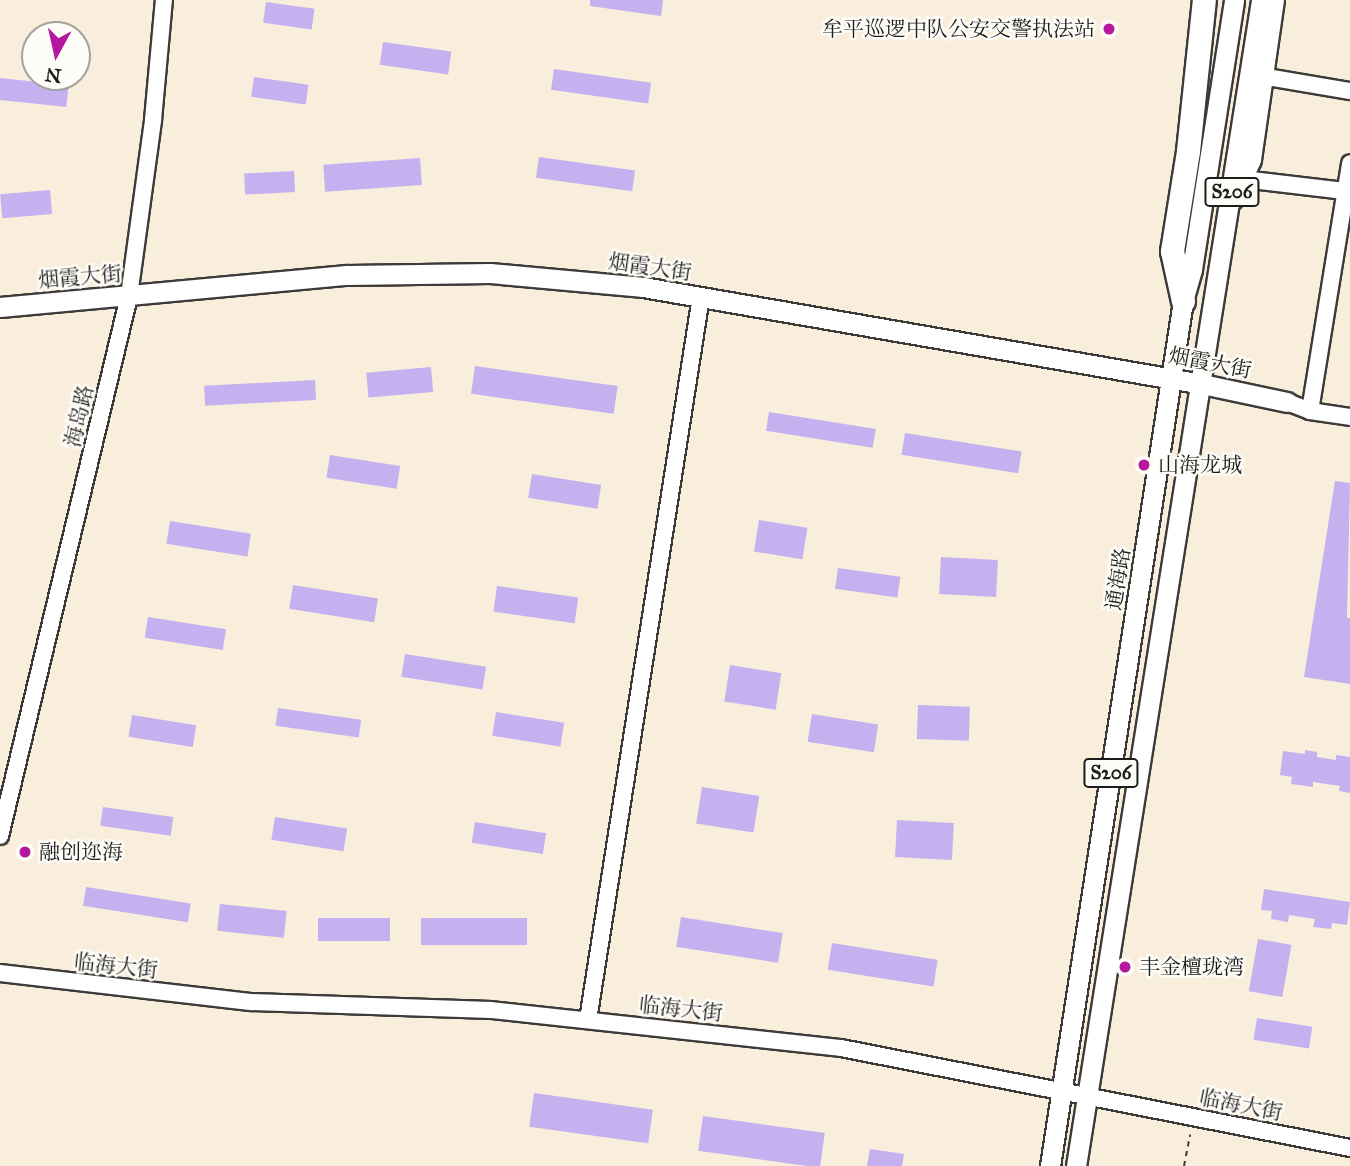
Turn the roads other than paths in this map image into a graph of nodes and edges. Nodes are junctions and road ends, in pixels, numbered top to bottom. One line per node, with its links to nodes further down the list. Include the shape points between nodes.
1 (164, 0): 11 (street, 海岛路)
2 (1204, 0): 13 (highway, via 1172,250)
3 (1234, 0): 13 (main road, 通海路 / S206)
4 (1261, 0): 9 (main road, S206)
5 (1272, 0): 6 (highway)
6 (1261, 76): 7 (street); 9 (highway, via 1249,159)
7 (1350, 90)
8 (1350, 163): 10 (street)
9 (1235, 185): 10 (street); 16 (main road, S206)
10 (1345, 191): 18 (street)
11 (129, 296): 12 (main road, 烟霞大街, via 347,275 490,273); 14 (main road, 烟霞大街); 20 (street, 海岛路)
12 (701, 297): 15 (main road, 烟霞大街); 22 (street)
13 (1183, 302): 15 (main road, 通海路 / S206)
14 (0, 307)
15 (1172, 379): 16 (main road, 烟霞大街); 23 (main road, 通海路 / S206)
16 (1202, 384): 17 (main road, 烟霞大街); 24 (main road, S206)
17 (1287, 401): 18 (street)
18 (1310, 411): 19 (street)
19 (1350, 417)
20 (0, 836)
21 (0, 973): 22 (street, 临海大街, via 252,1002 491,1010)
22 (588, 1020): 23 (street, 临海大街, via 841,1048)
23 (1062, 1092): 24 (street, 临海大街); 26 (main road, 通海路 / S206)
24 (1086, 1096): 25 (street, 临海大街); 27 (main road, S206)
25 (1350, 1148)
26 (1050, 1166)
27 (1076, 1166)

